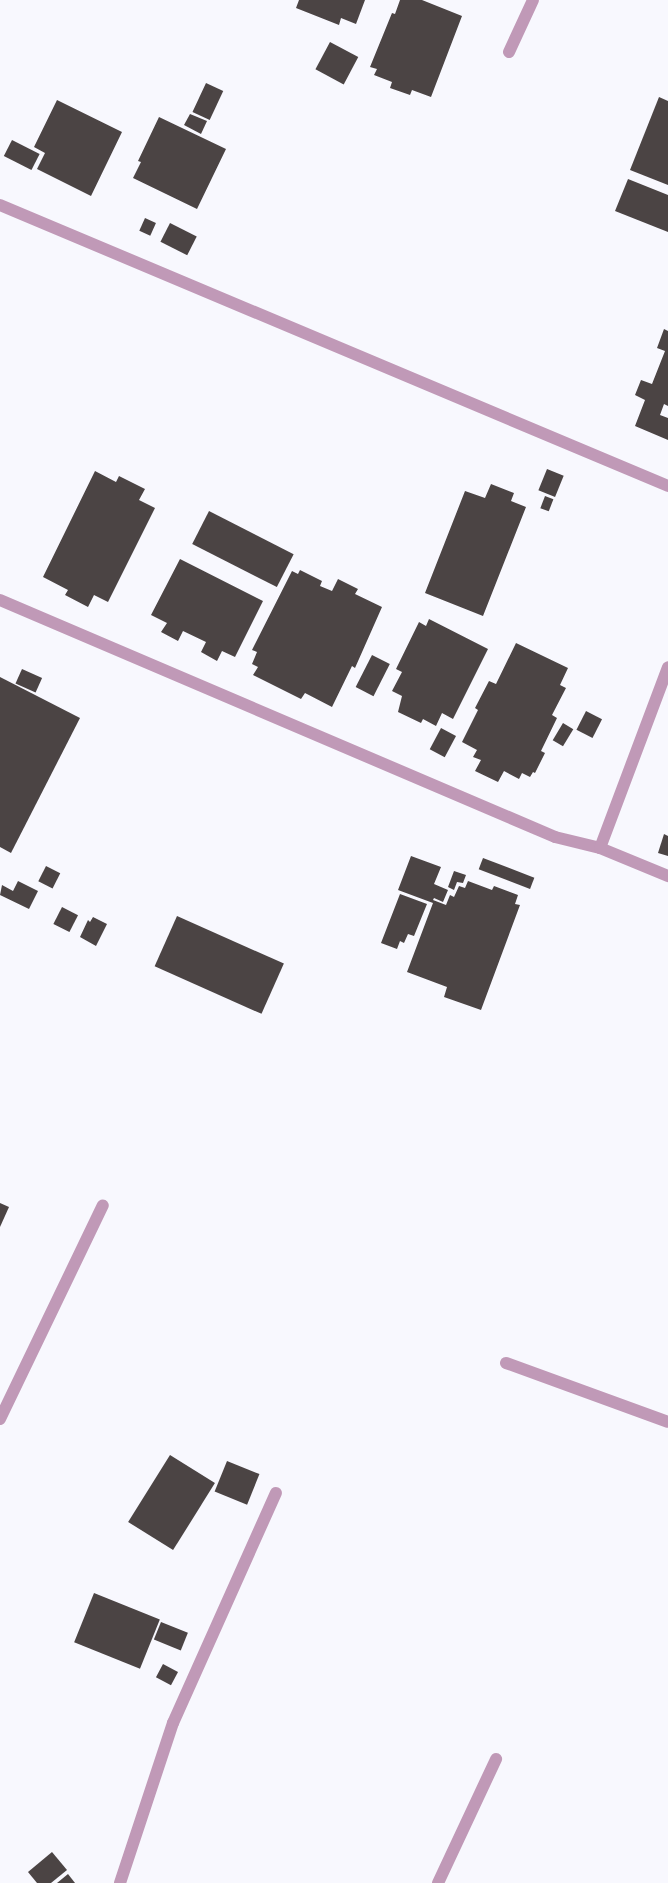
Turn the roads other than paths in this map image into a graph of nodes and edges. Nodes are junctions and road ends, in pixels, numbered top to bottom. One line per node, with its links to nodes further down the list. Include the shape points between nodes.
1 (533, 0): 2 (street)
2 (509, 52)
3 (0, 205): 4 (street)
4 (668, 486)
5 (0, 600): 7 (street, via 546,834)
6 (668, 667): 7 (street)
7 (600, 848): 8 (street)
8 (668, 876)
9 (104, 1205): 11 (street)
10 (506, 1362): 12 (street)
11 (0, 1419)
12 (668, 1422)
13 (276, 1492): 15 (street, via 173,1723)
14 (496, 1759): 16 (street)
15 (120, 1883)
16 (438, 1883)

